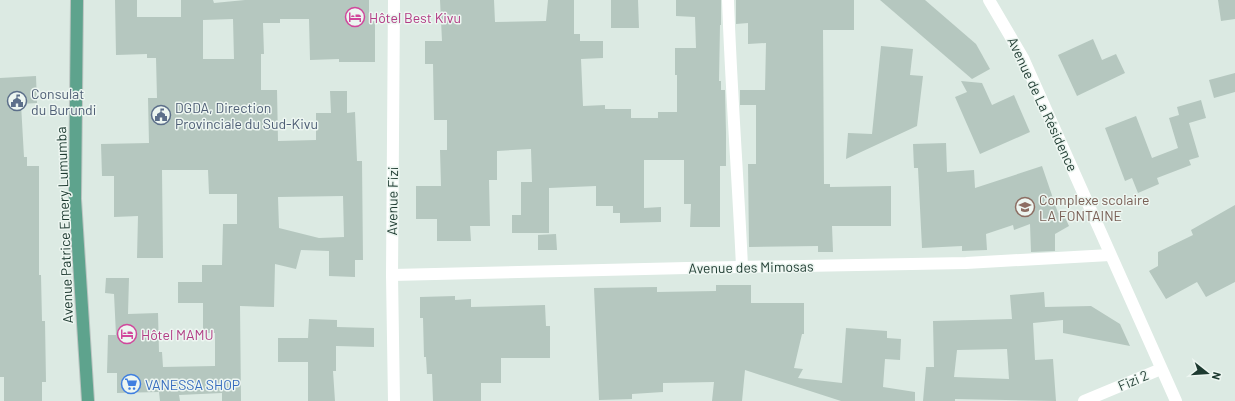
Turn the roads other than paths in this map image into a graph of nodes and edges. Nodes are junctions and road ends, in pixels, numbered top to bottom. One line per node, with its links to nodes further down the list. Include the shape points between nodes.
1 (77, 0): 9 (main road, Avenue Patrice Emery Lumumba, via 75,199)
2 (394, 0): 7 (street, Avenue Fizi)
3 (728, 0): 6 (street)
4 (989, 0): 5 (street, Avenue de La Résidence, via 1023,58)
5 (1110, 255): 6 (street, Avenue des Mimosas, via 966,264); 8 (street, Avenue de La Résidence)
6 (742, 267): 7 (street, Avenue des Mimosas)
7 (392, 276): 10 (street, Avenue Fizi)
8 (1161, 369): 11 (street, Fizi 2); 12 (street, Avenue de La Résidence)
9 (88, 401)
10 (394, 401)
11 (1084, 401)
12 (1176, 401)

